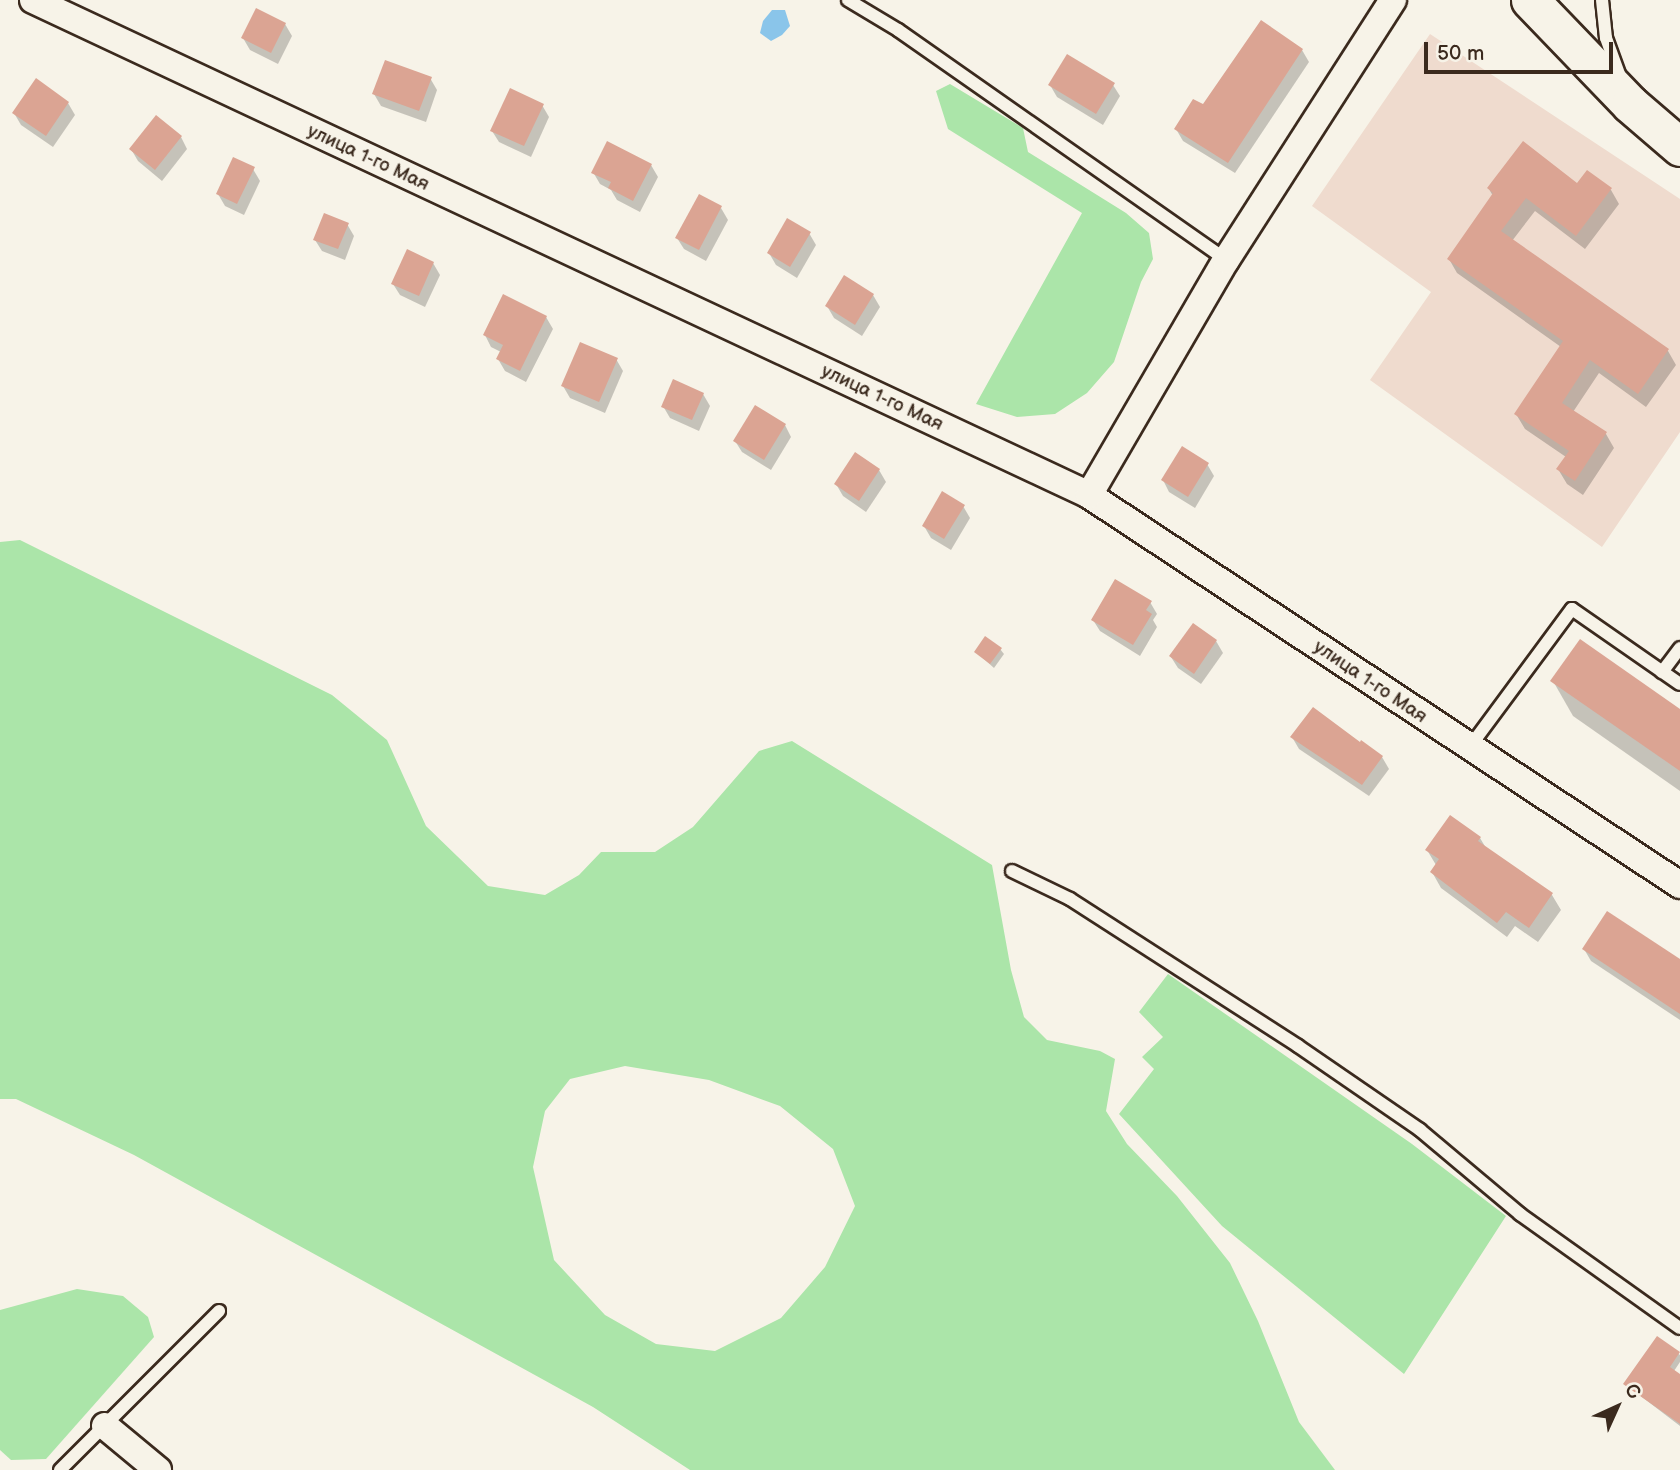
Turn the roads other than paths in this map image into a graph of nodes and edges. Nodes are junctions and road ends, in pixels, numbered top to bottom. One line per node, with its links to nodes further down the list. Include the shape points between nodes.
1 (33, 0): 9 (street, улица 1-го Мая)
2 (848, 0): 8 (lane, via 898,30)
3 (1393, 0): 8 (street)
4 (1530, 0): 6 (street)
5 (1602, 0): 6 (lane, via 1606,38)
6 (1630, 104): 7 (street)
7 (1680, 147)
8 (1226, 260): 9 (street)
9 (1089, 495): 13 (street, улица 1-го Мая)
10 (1680, 648): 11 (lane)
11 (1662, 672): 12 (lane); 13 (lane, via 1572,609)
12 (1680, 684)
13 (1468, 748): 15 (street, улица 1-го Мая)
14 (1012, 871): 17 (lane, via 1070,899 1309,1054 1420,1130 1520,1214)
15 (1680, 885)
16 (219, 1311): 18 (lane)
17 (1680, 1328)
18 (106, 1426): 19 (lane); 20 (street)
19 (60, 1470)
20 (158, 1470)

